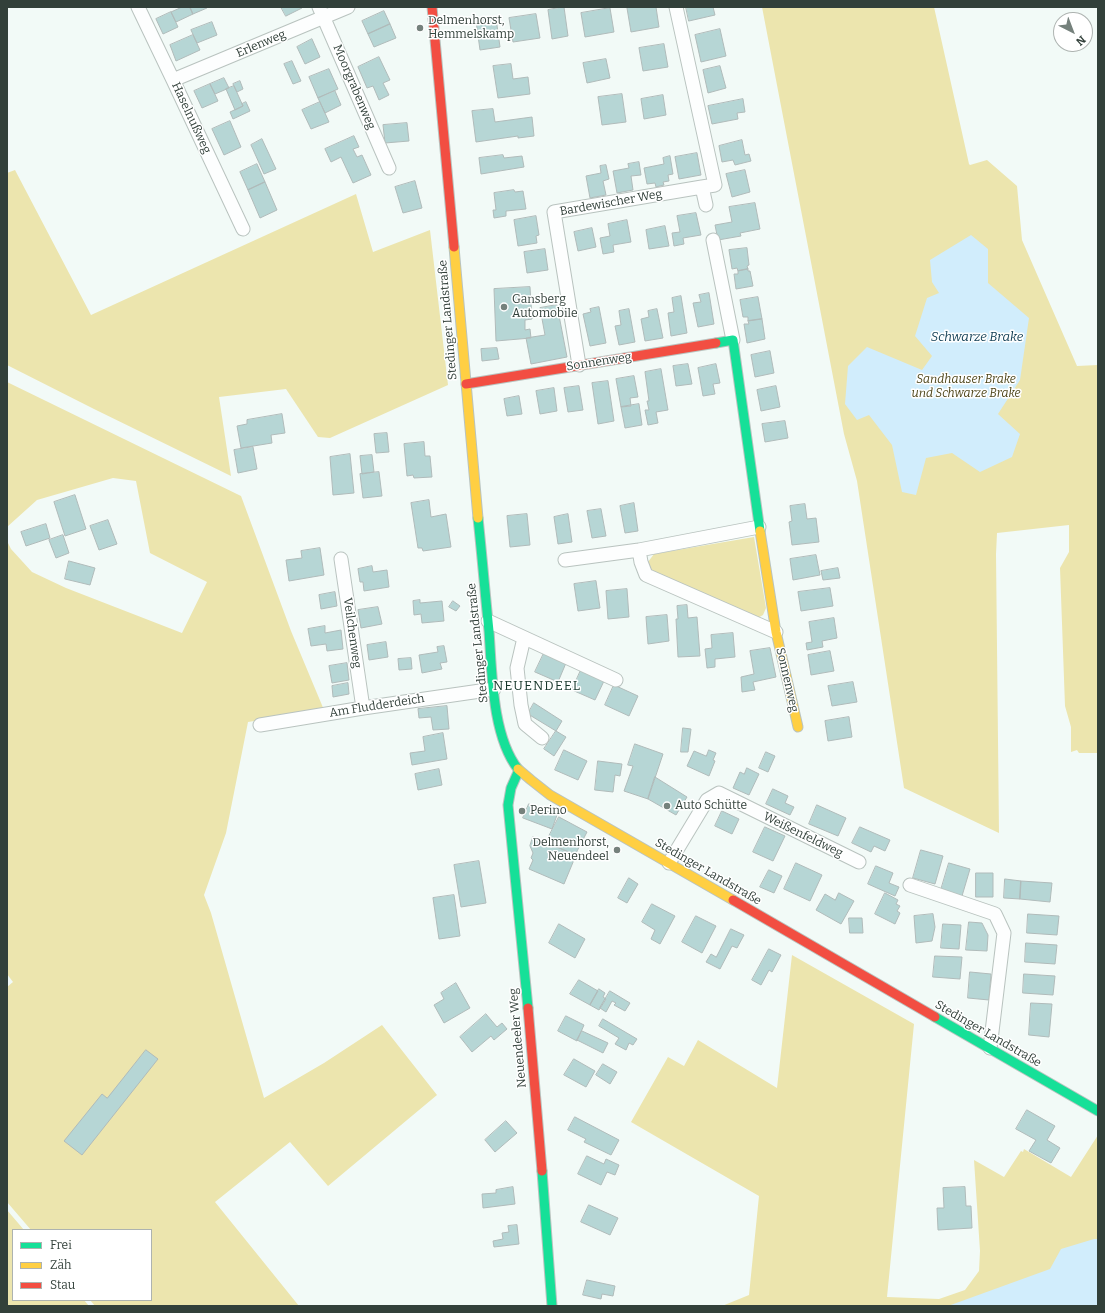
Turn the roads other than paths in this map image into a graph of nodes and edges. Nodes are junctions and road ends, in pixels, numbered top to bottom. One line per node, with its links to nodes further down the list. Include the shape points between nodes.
1 (138, 7): 6 (street, Haselnußweg)
2 (348, 7): 5 (street, Erlenweg)
3 (432, 7): 14 (main road, Stedinger Landstraße)
4 (676, 7): 8 (street, Bardewischer Weg, via 716,185)
5 (322, 12): 6 (street, Erlenweg); 7 (street, Moorgrabenweg)
6 (173, 80): 10 (street, Haselnußweg)
7 (389, 168)
8 (702, 187): 9 (street); 13 (street, Bardewischer Weg, via 554,212)
9 (706, 205)
10 (242, 229)
11 (713, 240): 12 (street, Sonnenweg)
12 (733, 340): 13 (main road, Sonnenweg); 15 (main road, Sonnenweg)
13 (579, 365): 14 (main road, Sonnenweg)
14 (466, 384): 19 (main road, Stedinger Landstraße)
15 (759, 527): 16 (street); 20 (main road, Sonnenweg)
16 (639, 550): 18 (street); 20 (street, Sonnenweg, via 646,575)
17 (341, 558): 24 (street, Veilchenweg)
18 (565, 560)
19 (488, 621): 21 (street); 23 (main road, Stedinger Landstraße)
20 (776, 632): 26 (main road, Sonnenweg)
21 (524, 638): 22 (street); 27 (street, via 517,668 521,705 526,724)
22 (616, 680)
23 (494, 689): 24 (street, Am Fludderdeich); 28 (main road, Stedinger Landstraße, via 502,736)
24 (363, 708): 25 (street, Am Fludderdeich)
25 (260, 725)
26 (798, 727)
27 (542, 738)
28 (519, 770): 30 (main road, Stedinger Landstraße, via 550,795); 34 (main road, Neuendeeler Weg, via 511,788 508,805)
29 (859, 862): 30 (street, Weißenfeldweg, via 719,793 707,800)
30 (669, 863): 32 (main road, Stedinger Landstraße)
31 (910, 885): 32 (street, via 995,914 1004,933)
32 (990, 1048): 33 (main road, Stedinger Landstraße)
33 (1098, 1111)
34 (552, 1306)

